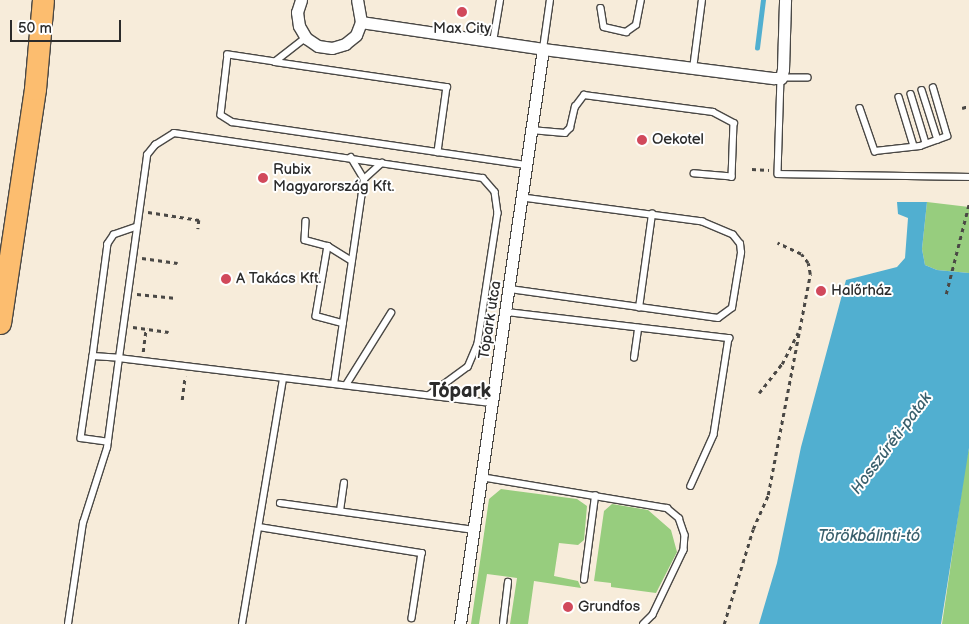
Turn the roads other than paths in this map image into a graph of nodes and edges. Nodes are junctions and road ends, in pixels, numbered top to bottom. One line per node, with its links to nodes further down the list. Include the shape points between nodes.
1 (43, 0): 20 (highway)
2 (58, 0): 20 (highway)
3 (301, 0): 12 (street, via 297,12 299,26)
4 (357, 0): 11 (street)
5 (500, 0): 13 (lane)
6 (550, 0): 14 (lane)
7 (641, 0): 10 (lane, via 636,25 626,32 604,27)
8 (702, 0): 16 (lane)
9 (785, 0): 17 (street)
10 (601, 8)
11 (361, 22): 12 (street, via 356,35 339,46 318,46); 13 (street)
12 (306, 38): 15 (lane)
13 (494, 42): 14 (street)
14 (543, 49): 16 (street); 25 (street, Tópark utca)
15 (275, 62): 29 (lane, via 447,87); 29 (lane, via 228,55 221,115 232,122)
16 (693, 69): 17 (street)
17 (781, 78): 18 (lane); 34 (lane, via 778,174)
18 (808, 78)
19 (933, 88): 26 (lane, via 947,136)
20 (35, 89): 46 (highway)
21 (922, 90): 26 (lane)
22 (911, 94): 27 (lane)
23 (899, 97): 28 (lane)
24 (860, 108): 28 (lane, via 875,151)
25 (531, 130): 32 (street, Tópark utca); 33 (lane, via 565,133 570,128 575,107 584,95 714,112 734,124 732,177)
26 (938, 140): 27 (lane)
27 (926, 143): 28 (lane)
28 (914, 146)
29 (438, 152): 32 (lane)
30 (351, 157): 31 (lane); 35 (lane); 39 (lane, via 186,132 165,137 147,155)
31 (382, 164): 35 (lane); 55 (lane, via 476,176 491,185 497,202 475,356 460,374)
32 (526, 165): 36 (street, Tópark utca)
33 (694, 174)
34 (969, 177)
35 (364, 179): 41 (lane)
36 (522, 198): 37 (lane); 42 (street, Tópark utca)
37 (652, 214): 43 (lane); 43 (lane, via 703,222 733,235 740,244 739,261 732,308 721,317)
38 (306, 220): 40 (lane, via 306,240)
39 (137, 227): 49 (lane, via 114,235 108,244); 50 (lane)
40 (328, 246): 41 (lane); 47 (lane, via 316,316)
41 (352, 261): 47 (lane)
42 (510, 289): 43 (lane); 44 (street, Tópark utca)
43 (639, 308)
44 (507, 312): 48 (lane); 56 (street, Tópark utca)
45 (390, 313): 54 (lane)
46 (0, 323)
47 (343, 323): 53 (lane)
48 (638, 328): 51 (lane); 60 (lane, via 730,338 714,435)
49 (93, 356): 50 (lane); 57 (lane, via 81,438)
50 (119, 358): 52 (lane); 57 (lane)
51 (634, 358)
52 (283, 379): 53 (lane); 64 (lane)
53 (334, 384): 54 (lane)
54 (346, 385): 55 (lane)
55 (430, 395): 56 (lane)
56 (492, 403): 58 (street, Tópark utca)
57 (108, 442): 69 (lane, via 83,523)
58 (481, 477): 61 (lane); 65 (street, Tópark utca)
59 (344, 483): 63 (lane)
60 (691, 486)
61 (595, 496): 66 (lane); 73 (lane, via 667,508 683,526 685,535 681,558 653,615)
62 (280, 503): 63 (lane)
63 (340, 511): 65 (lane)
64 (259, 527): 68 (lane, via 422,553); 70 (lane)
65 (474, 530): 71 (street, Tópark utca)
66 (584, 580)
67 (508, 582): 72 (lane)
68 (412, 618)
69 (68, 624)
70 (242, 624)
71 (460, 624)
72 (502, 624)
73 (644, 624)

